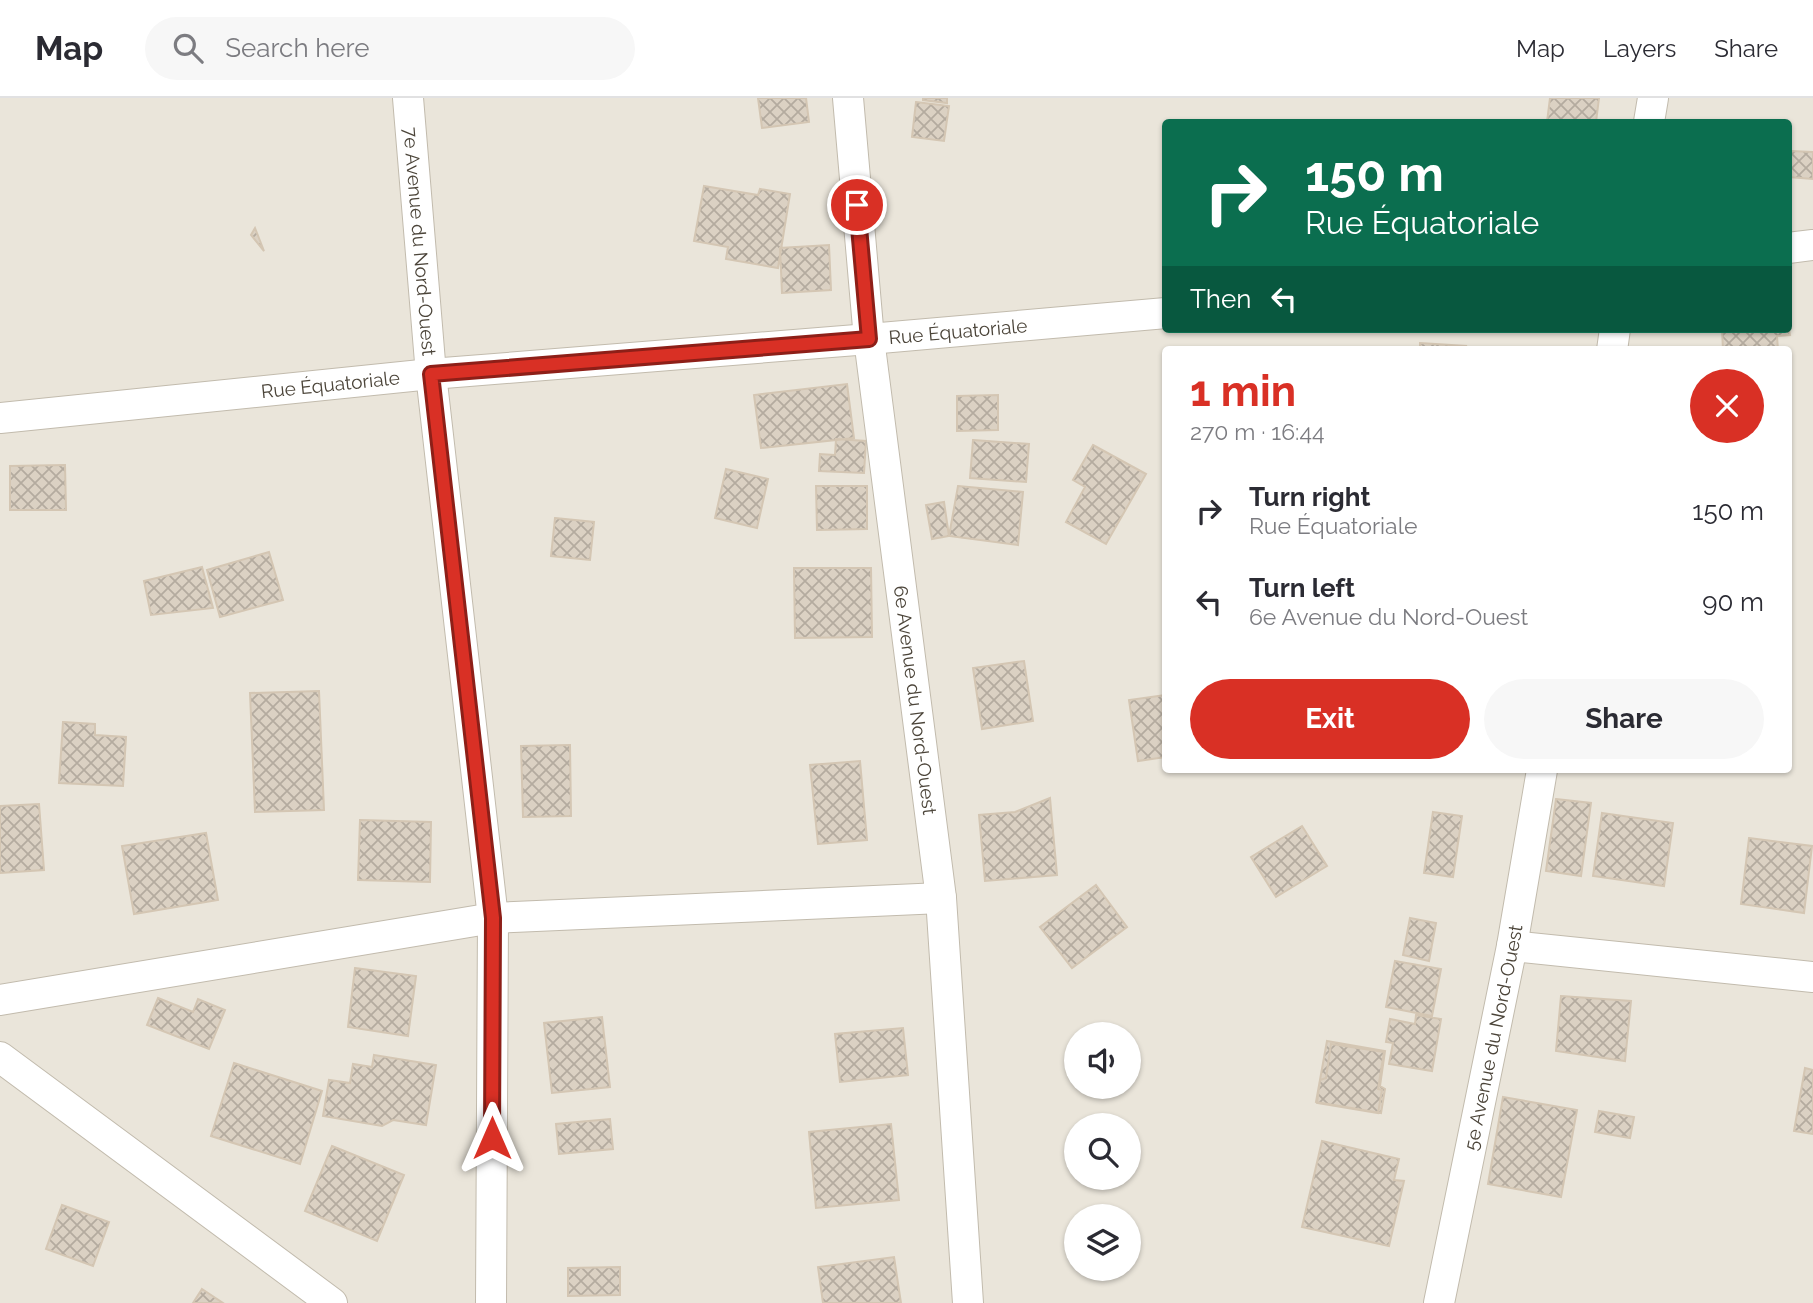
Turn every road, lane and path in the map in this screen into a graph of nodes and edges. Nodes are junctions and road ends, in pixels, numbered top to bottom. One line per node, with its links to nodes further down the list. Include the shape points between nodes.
1 (408, 98): 9 (street, 7e Avenue du Nord-Ouest)
2 (848, 98): 8 (street, 6e Avenue du Nord-Ouest)
3 (1653, 98): 4 (street)
4 (1650, 119)
5 (1813, 245): 6 (street)
6 (1792, 248)
7 (1162, 313): 8 (street, Rue Équatoriale)
8 (869, 339): 9 (street, Rue Équatoriale); 12 (street, 6e Avenue du Nord-Ouest)
9 (431, 374): 10 (street, Rue Équatoriale); 13 (street, 7e Avenue du Nord-Ouest)
10 (0, 418)
11 (1541, 773): 14 (street, 5e Avenue du Nord-Ouest)
12 (941, 898): 13 (street); 20 (street, 6e Avenue du Nord-Ouest)
13 (493, 918): 16 (street); 19 (street, 7e Avenue du Nord-Ouest)
14 (1512, 946): 15 (street); 21 (street, 5e Avenue du Nord-Ouest)
15 (1813, 977)
16 (0, 1000)
17 (0, 1057): 18 (street)
18 (332, 1303)
19 (491, 1303)
20 (968, 1303)
21 (1439, 1303)

